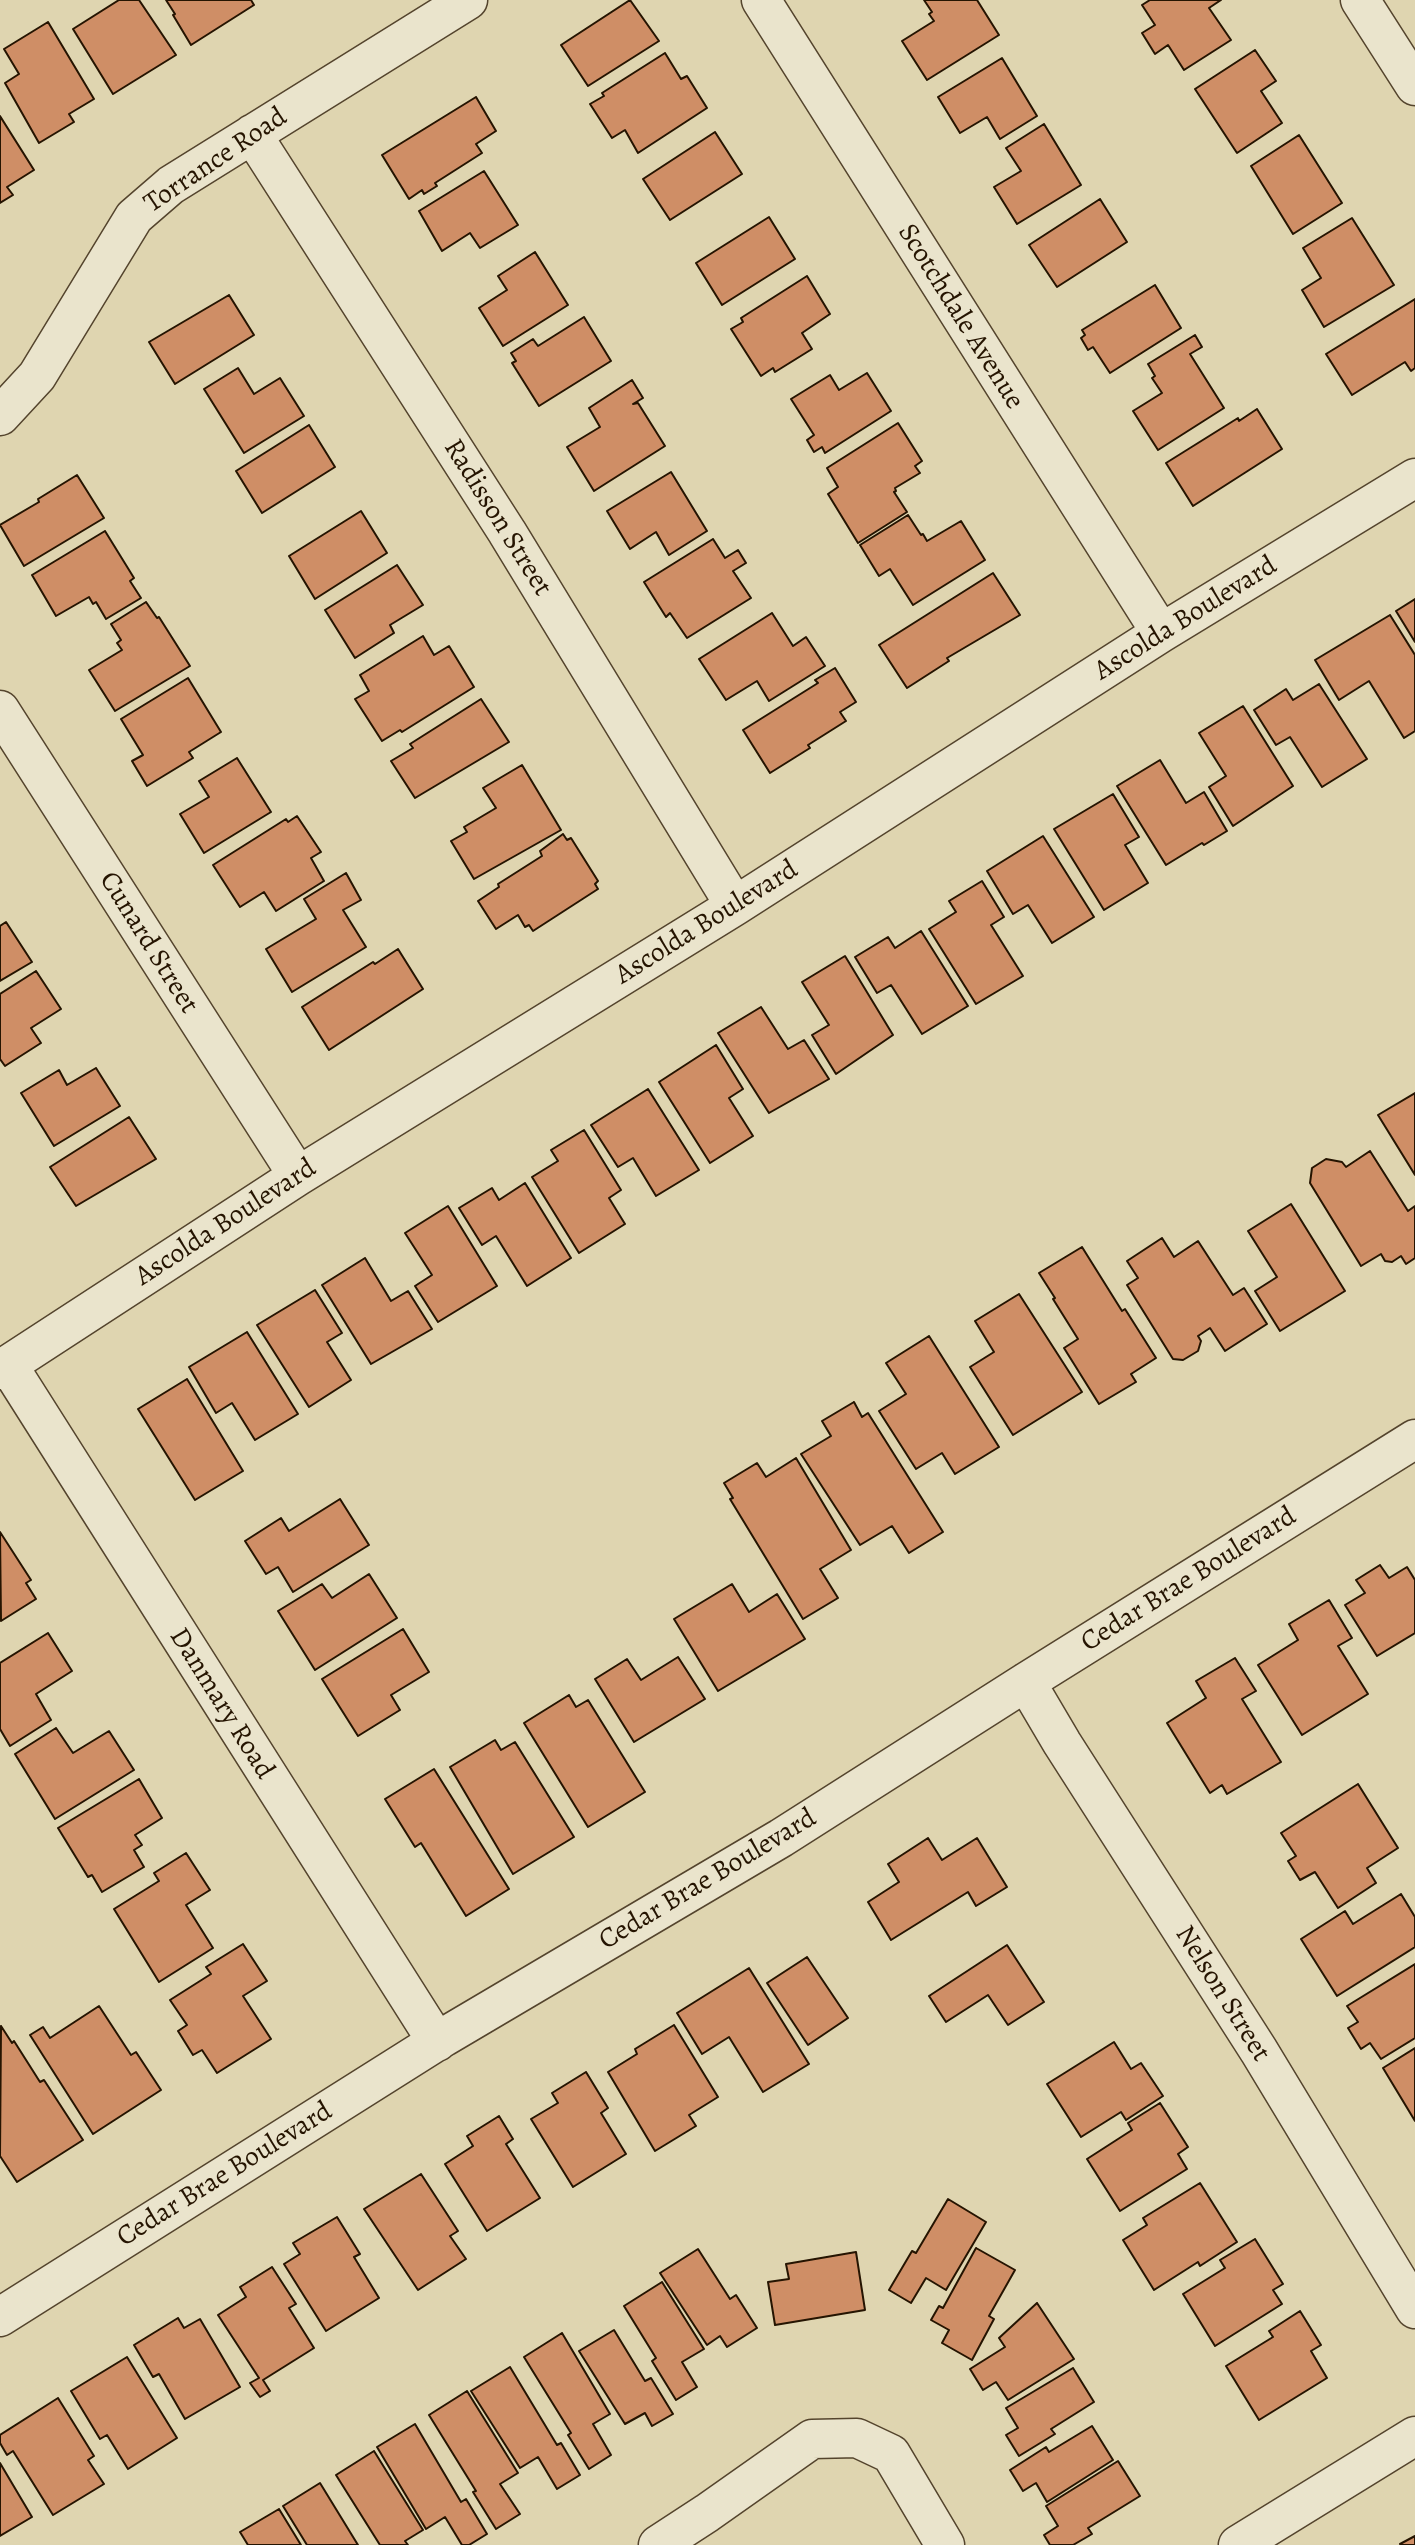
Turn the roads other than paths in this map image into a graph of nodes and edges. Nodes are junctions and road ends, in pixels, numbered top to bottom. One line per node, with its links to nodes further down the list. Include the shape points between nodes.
1 (468, 0): 5 (street, Torrance Road)
2 (761, 0): 8 (street, Scotchdale Avenue)
3 (1360, 0): 4 (street)
4 (1415, 86)
5 (252, 134): 6 (street, Torrance Road, via 171,185 134,217 37,376); 10 (street, Radisson Street, via 507,532)
6 (0, 416)
7 (1415, 478): 8 (street, Ascolda Boulevard)
8 (1161, 633): 10 (street, Ascolda Boulevard)
9 (0, 710): 11 (street, Cunard Street)
10 (735, 906): 11 (street, Ascolda Boulevard)
11 (298, 1176): 12 (street, Ascolda Boulevard)
12 (4, 1367): 15 (street, Danmary Road)
13 (1415, 1439): 14 (street, Cedar Brae Boulevard)
14 (1026, 1682): 15 (street, Cedar Brae Boulevard, via 781,1838); 16 (street, Nelson Street)
15 (437, 2042): 17 (street, Cedar Brae Boulevard)
16 (1415, 2309)
17 (0, 2317)
18 (1415, 2436): 21 (street)
19 (658, 2545): 20 (street, via 812,2439 857,2438 891,2454)
20 (945, 2545)
21 (1238, 2545)

